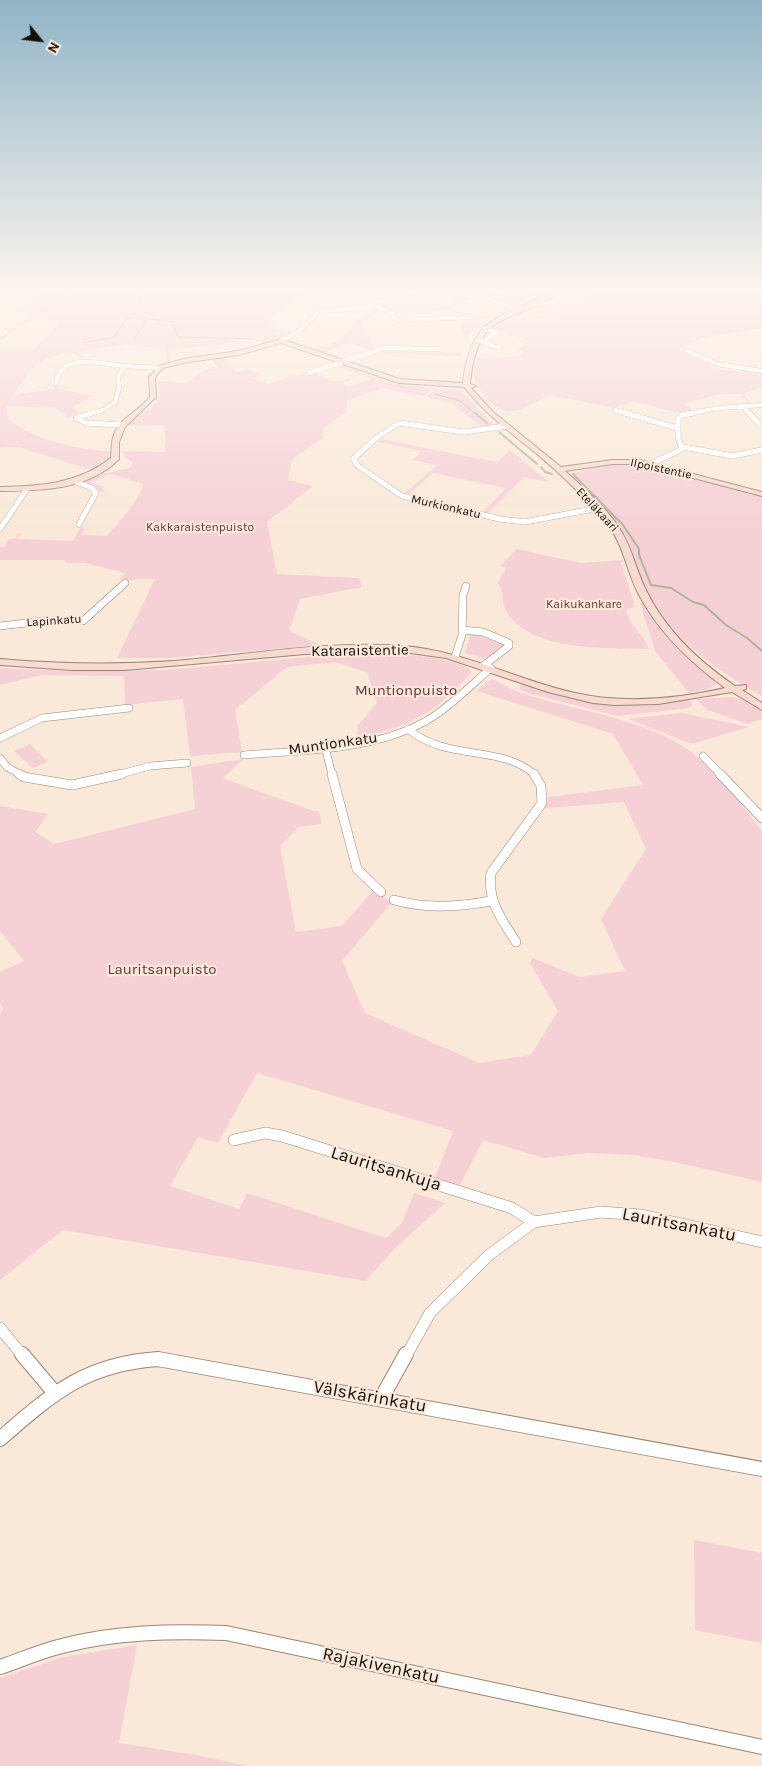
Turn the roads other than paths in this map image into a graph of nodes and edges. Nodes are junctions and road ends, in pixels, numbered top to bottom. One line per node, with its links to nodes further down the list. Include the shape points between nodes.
1 (60, 370): 8 (street)
2 (121, 370): 14 (street, via 118,376 121,391 118,399 102,410 76,418 93,424)
3 (157, 370): 14 (street, via 152,377 154,391 151,400)
4 (317, 370): 7 (street)
5 (369, 370): 9 (street, via 405,382)
6 (469, 370): 9 (street)
7 (309, 373)
8 (56, 384)
9 (470, 386): 15 (street, Eteläkaari, via 480,404)
10 (762, 405): 11 (street)
11 (742, 406): 13 (street); 16 (street, via 684,414 678,419)
12 (614, 410): 16 (street)
13 (759, 424)
14 (121, 425): 21 (street, via 115,459 96,473)
15 (506, 426): 20 (street, Eteläkaari); 25 (street, Murkionkatu, via 464,432 399,423 353,459 358,466 402,496 494,517 525,522)
16 (677, 428): 17 (street)
17 (683, 447): 18 (street, via 733,456); 19 (street)
18 (762, 450)
19 (650, 464): 20 (street, Ilpoistentie, via 619,461); 24 (street, Ilpoistentie)
20 (559, 470): 25 (street, Eteläkaari)
21 (74, 481): 23 (street); 26 (street, via 96,493)
22 (0, 489): 23 (street)
23 (27, 489): 27 (street)
24 (762, 494)
25 (598, 508): 35 (street, Eteläkaari, via 623,540 650,606 679,643 707,669)
26 (79, 524)
27 (0, 530)
28 (125, 583): 30 (street, Lapinkatu, via 84,621)
29 (466, 586): 31 (street)
30 (0, 626)
31 (462, 630): 32 (street); 34 (street, via 483,632 509,643)
32 (455, 657): 33 (street, Kataraistentie, via 406,649 359,648 143,666); 34 (street, Kataraistentie)
33 (0, 662)
34 (487, 667): 35 (street, Kataraistentie, via 571,696 607,702 639,702); 39 (street, Muntionkatu, via 442,710)
35 (738, 688): 36 (street, Eteläkaari); 37 (street, Eteläkaari)
36 (762, 698)
37 (762, 707)
38 (129, 708): 40 (street, via 42,718)
39 (408, 730): 41 (street, Muntionkatu, via 368,741); 49 (street, via 439,748 509,760 529,770 540,784 543,796 540,807 490,873 487,887)
40 (0, 738)
41 (325, 747): 42 (street, Muntionkatu); 47 (street, via 357,869)
42 (244, 755)
43 (703, 756): 46 (street)
44 (0, 758): 45 (street, via 7,767 24,776 72,785 150,766)
45 (187, 763)
46 (762, 818)
47 (381, 892)
48 (394, 900): 49 (street, via 444,908)
49 (491, 901): 50 (street)
50 (516, 942)
51 (234, 1140): 52 (street, Lauritsankuja, via 265,1134 282,1136 512,1208)
52 (534, 1222): 53 (street, Lauritsankatu, via 601,1212 675,1222); 56 (street, Lauritsankatu, via 489,1255 430,1313)
53 (762, 1242)
54 (0, 1328): 55 (street)
55 (54, 1392): 56 (street, Välskärinkatu, via 101,1367 120,1361 158,1359); 57 (street, Välskärinkatu)
56 (381, 1399): 58 (street, Välskärinkatu)
57 (0, 1439)
58 (762, 1470)
59 (0, 1667): 60 (street, Rajakivenkatu, via 69,1644 110,1637 186,1631 226,1633)
60 (762, 1747)

